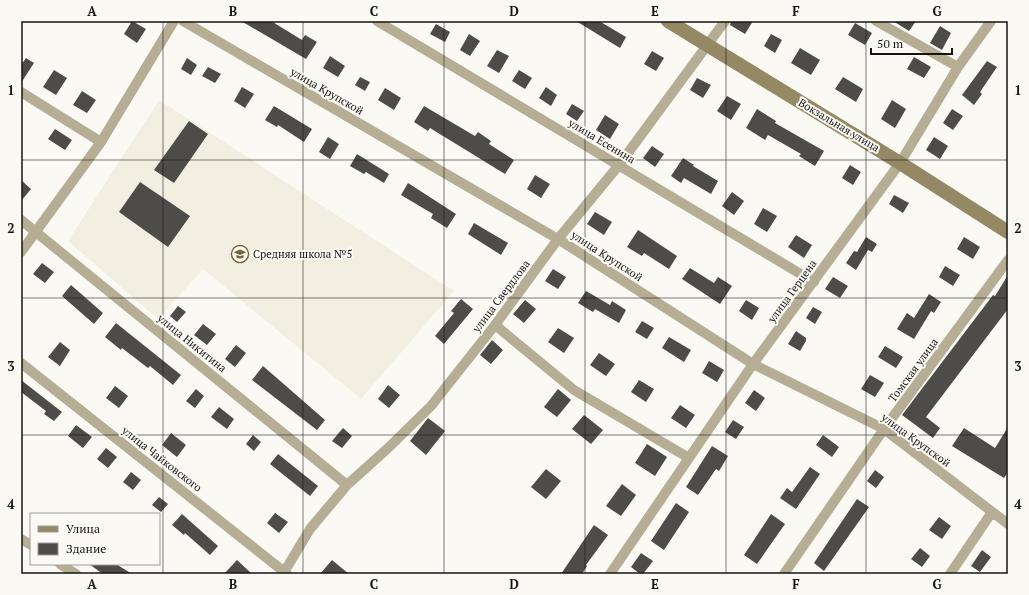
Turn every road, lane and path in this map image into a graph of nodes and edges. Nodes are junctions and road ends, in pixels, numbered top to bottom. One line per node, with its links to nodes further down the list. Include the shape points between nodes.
1 (174, 21): 11 (street)
2 (183, 21): 17 (street, улица Крупской)
3 (377, 21): 13 (street, улица Есенина)
4 (668, 21): 8 (main road, Вокзальная улица)
5 (725, 21): 8 (street, улица Свердлова)
6 (876, 21): 9 (street)
7 (990, 21): 9 (street, улица Герцена)
8 (708, 46): 12 (main road, Вокзальная улица); 13 (street, улица Свердлова)
9 (958, 67): 12 (street, улица Герцена)
10 (21, 92): 11 (street)
11 (101, 142): 15 (street)
12 (900, 162): 16 (main road, Вокзальная улица); 20 (street, улица Герцена)
13 (619, 165): 17 (street, улица Свердлова); 20 (street, улица Есенина)
14 (21, 220): 15 (street, улица Никитина)
15 (36, 232): 18 (street); 26 (street, улица Никитина)
16 (1008, 232)
17 (558, 239): 21 (street, улица Свердлова); 23 (street, улица Крупской)
18 (21, 252)
19 (1008, 260): 24 (street, Томская улица)
20 (814, 282): 23 (street, улица Герцена)
21 (495, 325): 25 (street, via 574,390); 26 (street, улица Свердлова, via 431,406)
22 (21, 363): 32 (street, улица Чайковского)
23 (754, 364): 24 (street, улица Крупской); 25 (street, улица Герцена)
24 (884, 429): 27 (street, улица Крупской); 35 (street, Томская улица)
25 (688, 458): 34 (street, улица Герцена)
26 (347, 484): 32 (street, улица Свердлова, via 310,529)
27 (992, 512): 28 (street, улица Крупской); 36 (street)
28 (1008, 524)
29 (21, 539): 30 (street)
30 (30, 544)
31 (62, 565): 33 (street)
32 (285, 573)
33 (76, 574)
34 (610, 574)
35 (784, 574)
36 (950, 574)

